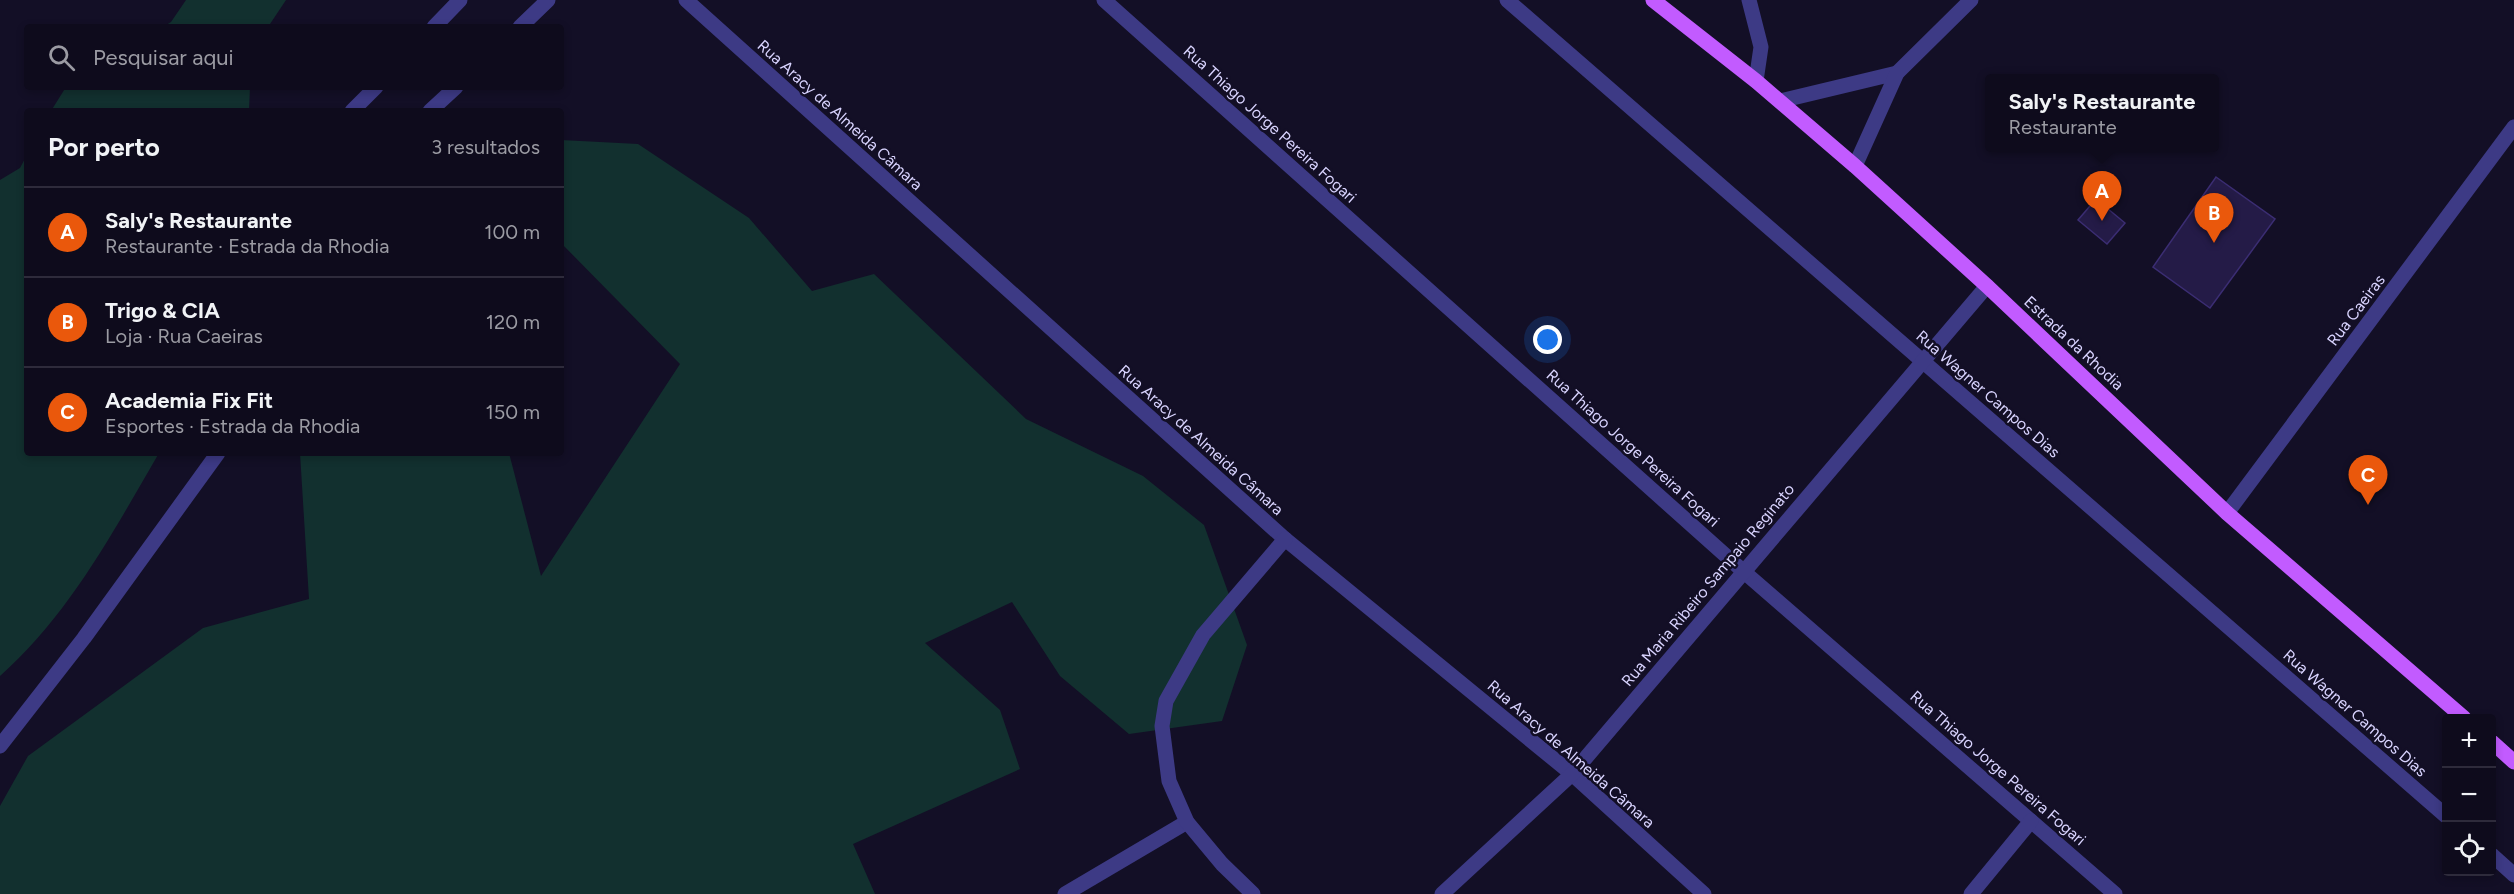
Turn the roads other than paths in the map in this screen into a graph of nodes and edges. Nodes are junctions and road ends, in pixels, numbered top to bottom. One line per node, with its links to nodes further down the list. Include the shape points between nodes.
1 (460, 0): 9 (street)
2 (548, 0): 10 (street)
3 (686, 0): 24 (street, Rua Aracy de Almeida Câmara)
4 (1104, 0): 25 (street, Rua Thiago Jorge Pereira Fogari)
5 (1507, 0): 21 (street, Rua Wagner Campos Dias)
6 (1653, 0): 12 (main road, Estrada da Rhodia)
7 (1749, 0): 12 (street, via 1761,46)
8 (1971, 0): 11 (street)
9 (437, 24)
10 (523, 24)
11 (1897, 73): 15 (street); 19 (street)
12 (1756, 81): 15 (main road, Estrada da Rhodia)
13 (373, 90): 16 (street)
14 (453, 90): 17 (street)
15 (1780, 101): 19 (main road, Estrada da Rhodia)
16 (355, 108)
17 (433, 108)
18 (2514, 127): 23 (street, Rua Caeiras)
19 (1855, 166): 20 (main road, Estrada da Rhodia)
20 (1987, 286): 21 (street, Rua Maria Ribeiro Sampaio Reginato); 23 (main road, Estrada da Rhodia)
21 (1923, 361): 25 (street, Rua Maria Ribeiro Sampaio Reginato); 31 (street, Rua Wagner Campos Dias)
22 (216, 456): 27 (street)
23 (2227, 513): 26 (main road, Estrada da Rhodia)
24 (1285, 539): 30 (street, Rua Aracy de Almeida Câmara); 33 (street, via 1203,634 1166,701 1162,726 1169,781)
25 (1743, 571): 30 (street, Rua Maria Ribeiro Sampaio Reginato); 32 (street, Rua Thiago Jorge Pereira Fogari)
26 (2459, 714)
27 (0, 746)
28 (2496, 746): 29 (main road)
29 (2514, 762)
30 (1572, 774): 38 (street, Rua Maria Ribeiro Sampaio Reginato); 39 (street, Rua Aracy de Almeida Câmara)
31 (2442, 813)
32 (2031, 821): 40 (street); 41 (street, Rua Thiago Jorge Pereira Fogari)
33 (1187, 822): 36 (street); 37 (street)
34 (2496, 858): 35 (street)
35 (2514, 874)
36 (1065, 894)
37 (1253, 894)
38 (1442, 894)
39 (1704, 894)
40 (1971, 894)
41 (2115, 894)

